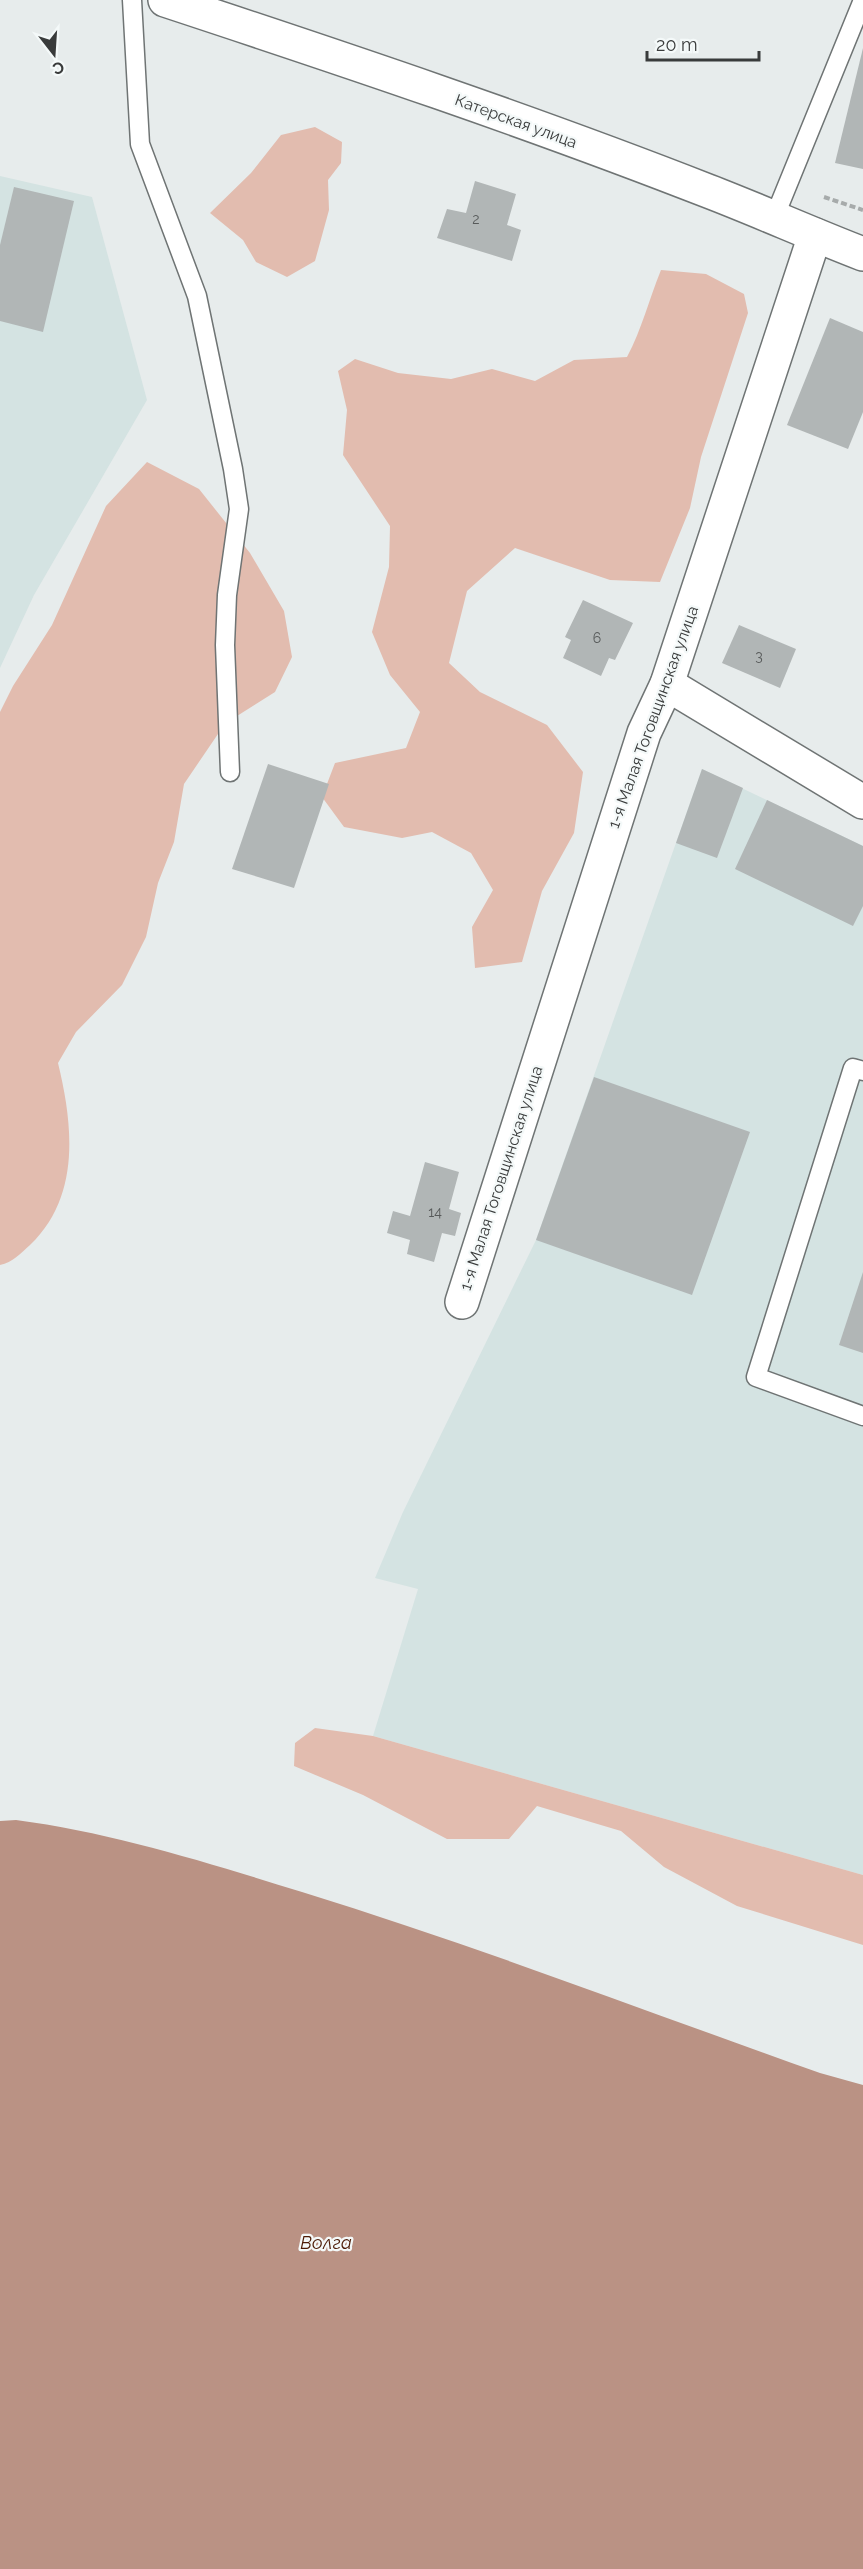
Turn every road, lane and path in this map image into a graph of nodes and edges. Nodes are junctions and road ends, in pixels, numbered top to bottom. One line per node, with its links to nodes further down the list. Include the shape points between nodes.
1 (132, 0): 8 (lane, via 140,144 197,296 239,509 227,595 225,645)
2 (165, 0): 4 (street, Катерская улица, via 331,54)
3 (863, 0): 4 (lane)
4 (774, 218): 5 (street, Катерская улица)
5 (815, 235): 6 (street, Катерская улица); 7 (street, 1-я Малая Тоговщинская улица)
6 (863, 254)
7 (668, 684): 9 (street); 11 (street, 1-я Малая Тоговщинская улица, via 644,733)
8 (230, 772)
9 (863, 802)
10 (863, 1071): 12 (lane, via 853,1068 756,1377)
11 (462, 1302)
12 (863, 1416)

